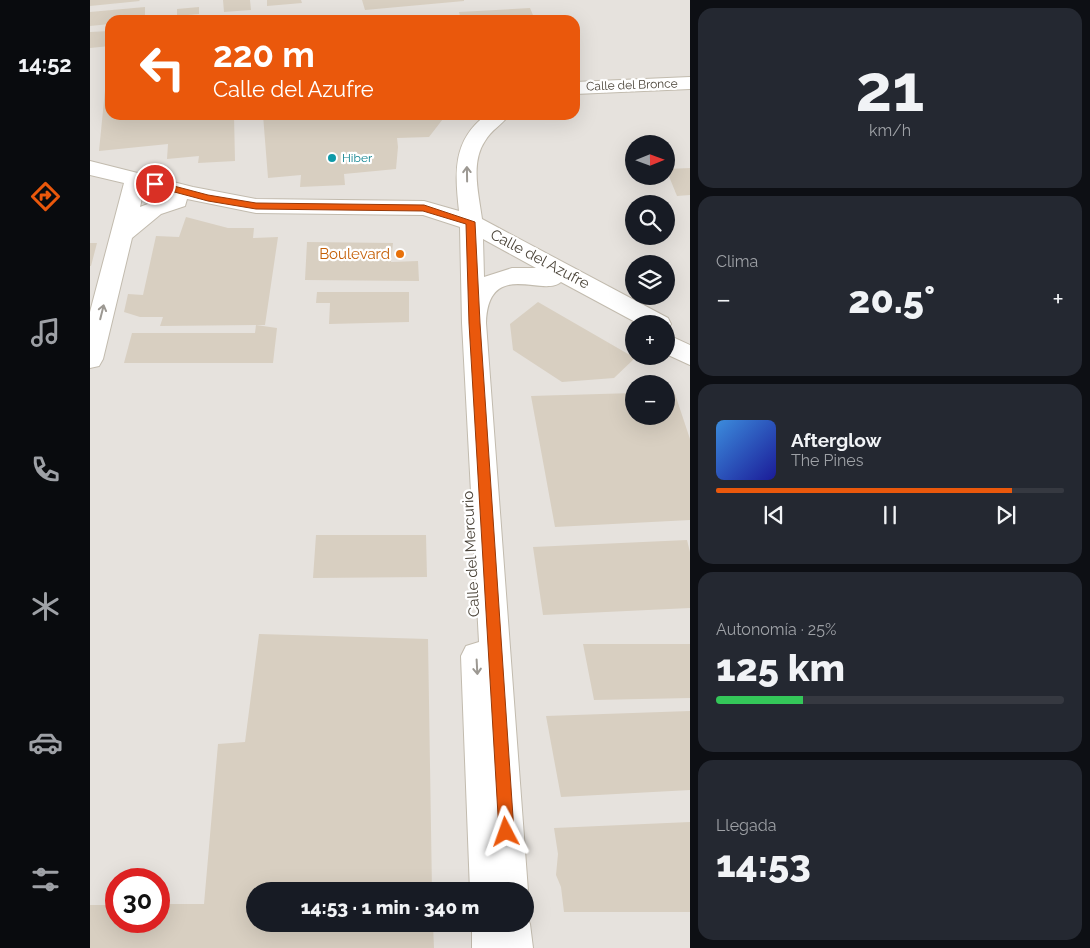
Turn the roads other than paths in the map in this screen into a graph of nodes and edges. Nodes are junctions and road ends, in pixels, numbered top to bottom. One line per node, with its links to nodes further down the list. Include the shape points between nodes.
1 (690, 75): 2 (street, Calle del Bronce)
2 (580, 80)
3 (690, 83): 4 (street, Calle del Bronce)
4 (580, 88)
5 (476, 120): 11 (street, via 459,139 452,164)
6 (492, 120): 11 (street, one-way to 6, via 466,165 473,142)
7 (90, 168): 9 (street, Calle del Azufre)
8 (90, 178): 9 (street, Calle del Azufre)
9 (135, 184): 10 (street, Calle del Azufre); 11 (street, Calle del Azufre, via 256,206 424,208); 12 (street)
10 (177, 201): 11 (street, Calle del Azufre, via 252,215 422,220); 12 (street, via 146,211)
11 (463, 227): 13 (street, Calle del Azufre); 14 (street, Calle del Azufre); 16 (street, Calle del Mercurio); 22 (street, Calle del Mercurio, one-way to 22)
12 (121, 236): 21 (street, one-way to 12)
13 (552, 278): 15 (street, Calle del Azufre); 16 (street, via 531,275 494,281 479,297)
14 (641, 315)
15 (625, 319)
16 (474, 323): 23 (street, Calle del Mercurio)
17 (675, 333): 18 (street)
18 (690, 341)
19 (675, 348): 20 (street)
20 (690, 356)
21 (90, 359)
22 (488, 882)
23 (509, 882)
24 (490, 932): 26 (street)
25 (513, 932): 27 (street)
26 (491, 948)
27 (514, 948)

